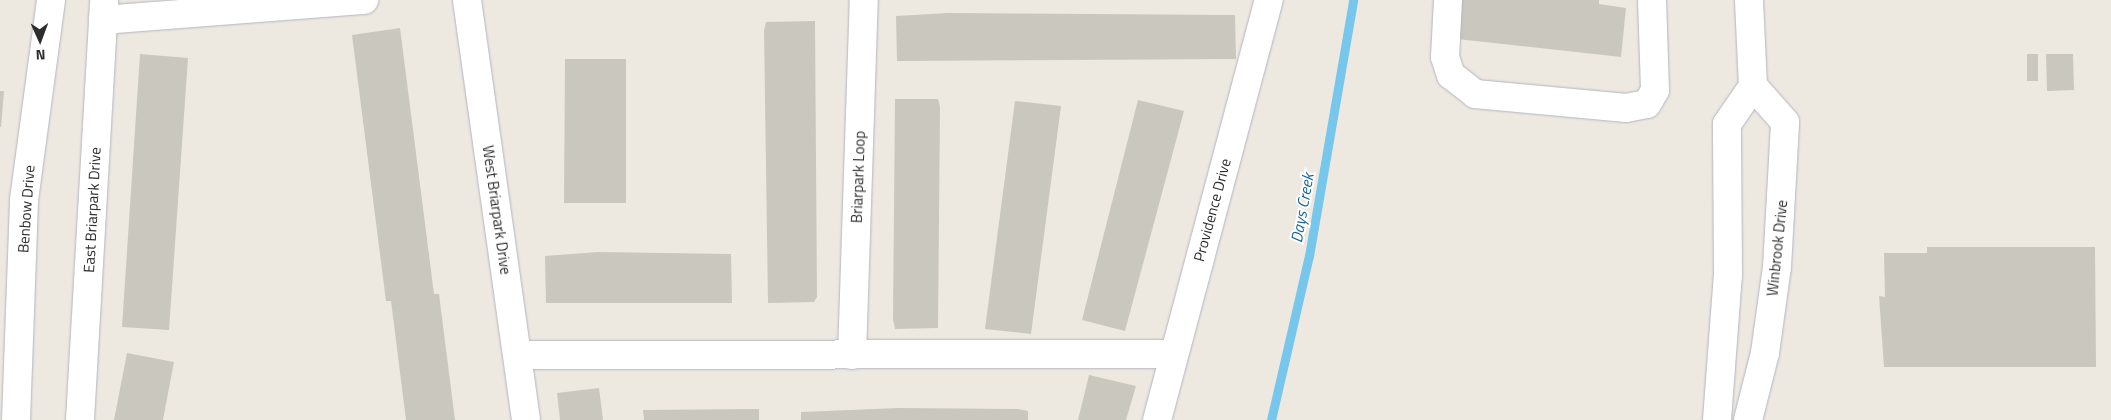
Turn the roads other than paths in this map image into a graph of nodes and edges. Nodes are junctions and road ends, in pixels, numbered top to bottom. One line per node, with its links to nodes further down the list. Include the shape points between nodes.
1 (51, 0): 14 (street, Benbow Drive, via 24,200)
2 (364, 0): 9 (street)
3 (467, 0): 12 (street, West Briarpark Drive)
4 (864, 0): 13 (street, Briarpark Loop)
5 (1269, 0): 11 (street, Providence Drive)
6 (1448, 0): 7 (street, via 1445,58 1451,75 1475,94 1626,108 1647,104 1655,90)
7 (1652, 0)
8 (1749, 0): 10 (street)
9 (103, 10): 15 (street, East Briarpark Drive)
10 (1753, 86): 18 (street, via 1728,124 1728,275); 19 (street, Winbrook Drive, via 1785,122 1777,266 1765,353)
11 (1172, 354): 13 (street); 17 (street, Providence Drive)
12 (518, 355): 13 (street); 16 (street, West Briarpark Drive)
13 (852, 355)
14 (16, 420)
15 (80, 420)
16 (526, 420)
17 (1157, 420)
18 (1718, 420)
19 (1748, 420)

